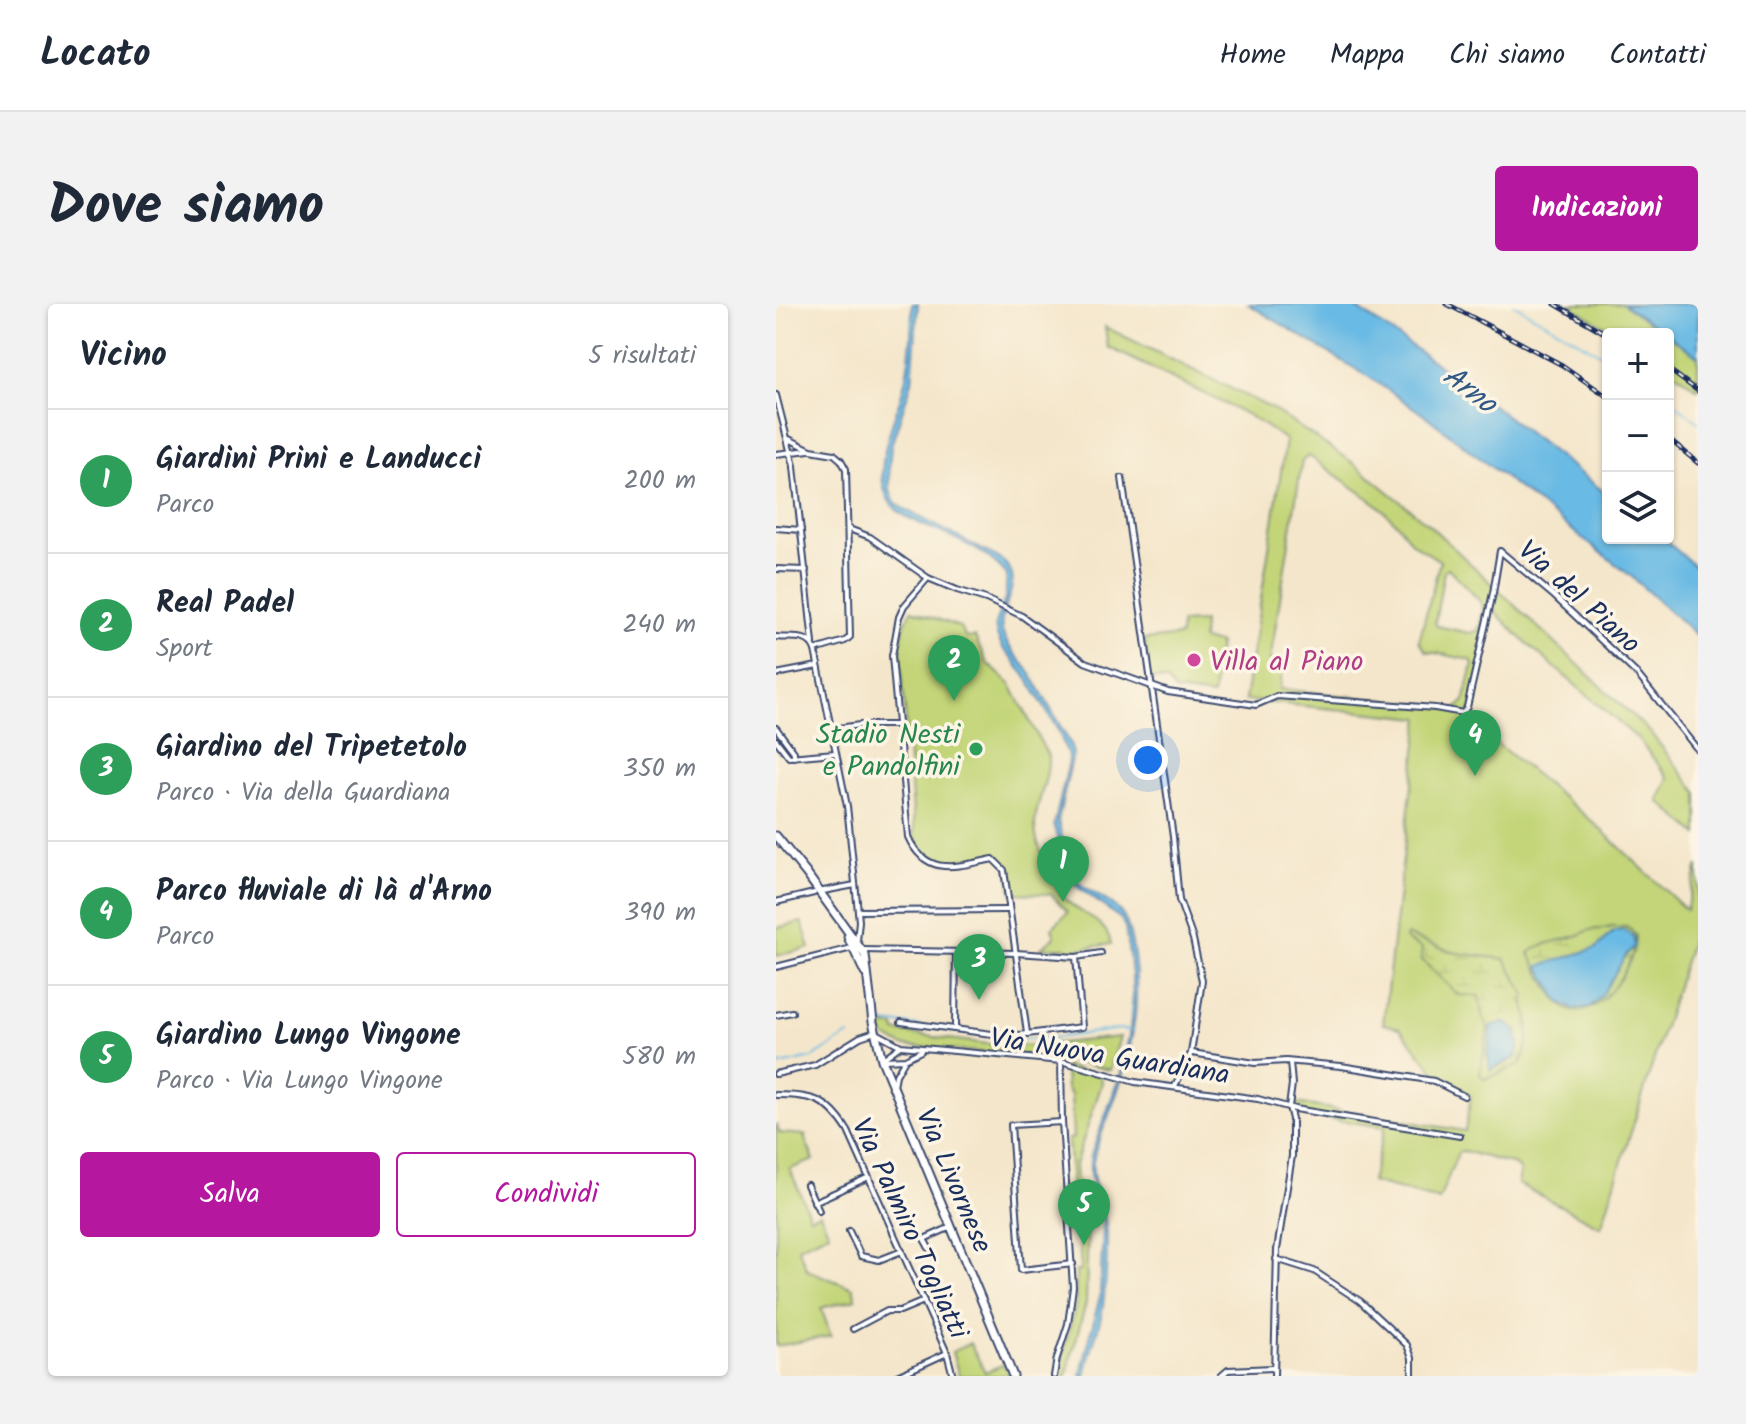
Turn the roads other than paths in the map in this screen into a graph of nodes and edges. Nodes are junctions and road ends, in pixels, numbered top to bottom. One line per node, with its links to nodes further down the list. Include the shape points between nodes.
1 (776, 395): 2 (street)
2 (789, 439): 3 (street); 4 (street)
3 (811, 450): 4 (street); 8 (street, via 834,454 846,469)
4 (792, 453): 5 (street); 9 (street)
5 (776, 454)
6 (1122, 478): 17 (street)
7 (776, 528): 9 (street)
8 (849, 529): 12 (street, Via del Piano, via 870,537); 14 (street, via 850,637)
9 (802, 530): 11 (street)
10 (776, 569): 11 (street)
11 (806, 570): 14 (street)
12 (928, 578): 17 (street, Via del Piano, via 1017,614 1085,662); 18 (street, via 904,606 894,637)
13 (776, 637): 14 (street, via 806,639)
14 (814, 647): 15 (street)
15 (818, 666): 16 (street); 20 (street)
16 (776, 674)
17 (1150, 684): 22 (street, Via del Piano, via 1168,692 1256,705 1277,696 1463,713 1500,551 1637,674); 46 (street, via 1179,900 1202,981)
18 (897, 725): 20 (street); 29 (street, via 913,847 940,867 993,859 1004,870)
19 (776, 728): 24 (street, via 794,752)
20 (831, 729): 23 (street)
21 (776, 740): 24 (street)
22 (1698, 750)
23 (835, 753): 24 (street); 26 (street)
24 (791, 757)
25 (776, 836): 27 (main road, Via Livornese)
26 (855, 885): 27 (street); 30 (street)
27 (816, 892): 28 (street); 31 (main road, Via Livornese)
28 (776, 902)
29 (1009, 910): 30 (street); 34 (street)
30 (858, 913): 31 (street); 32 (street)
31 (848, 933): 32 (main road, Via Livornese)
32 (857, 948): 33 (street); 37 (street); 42 (main road, Via Livornese, via 867,962)
33 (956, 952): 34 (street); 41 (street)
34 (1016, 953): 36 (street); 43 (street)
35 (1101, 953): 36 (street)
36 (1076, 957): 43 (street, via 1082,1027)
37 (776, 967)
38 (792, 1012): 39 (street)
39 (776, 1015)
40 (901, 1022): 41 (street)
41 (955, 1028): 43 (street)
42 (875, 1032): 44 (street, Via Nuova Guardiana); 48 (main road, Via Livornese); 51 (street, via 815,1065)
43 (1027, 1033)
44 (901, 1046): 45 (street, Via Nuova Guardiana); 48 (street)
45 (924, 1050): 47 (street, Via Nuova Guardiana); 49 (street, Via Nuova Guardiana)
46 (1191, 1053): 50 (street, via 1255,1063); 52 (street)
47 (905, 1059): 48 (street, Via Nuova Guardiana); 54 (street, via 894,1082)
48 (882, 1060): 54 (main road, Via Livornese)
49 (1061, 1061): 52 (street, Via Nuova Guardiana, via 1135,1082); 57 (street)
50 (1290, 1062): 55 (street, via 1434,1081); 56 (street)
51 (776, 1074)
52 (1175, 1086): 56 (street, Via Nuova Guardiana)
53 (776, 1095): 59 (street, Via Palmiro Togliatti, via 827,1104 848,1131)
54 (896, 1096): 63 (main road, Via Livornese)
55 (1464, 1096)
56 (1289, 1107): 58 (street, Via Nuova Guardiana); 67 (street, via 1292,1156)
57 (1062, 1122): 68 (street); 68 (street, via 1011,1125 1021,1270)
58 (1460, 1136)
59 (869, 1177): 61 (street); 66 (street, Via Palmiro Togliatti)
60 (807, 1185): 61 (street)
61 (814, 1202): 62 (street)
62 (819, 1211)
63 (951, 1227): 65 (street, via 924,1239); 75 (main road, Via Livornese)
64 (849, 1231): 66 (street, via 861,1256 879,1260)
65 (929, 1248)
66 (902, 1251): 69 (street, Via Palmiro Togliatti)
67 (1276, 1259): 72 (street); 79 (street, via 1314,1271 1360,1301 1407,1345)
68 (1073, 1264): 76 (street, via 1068,1324)
69 (924, 1301): 70 (street, via 887,1311); 71 (street, Via Palmiro Togliatti)
70 (853, 1329)
71 (947, 1353): 73 (street); 74 (street, Via Palmiro Togliatti)
72 (1273, 1368): 77 (street, via 1228,1370); 78 (street)
73 (897, 1376)
74 (953, 1376)
75 (1013, 1376)
76 (1054, 1376)
77 (1221, 1376)
78 (1274, 1376)
79 (1412, 1376)

